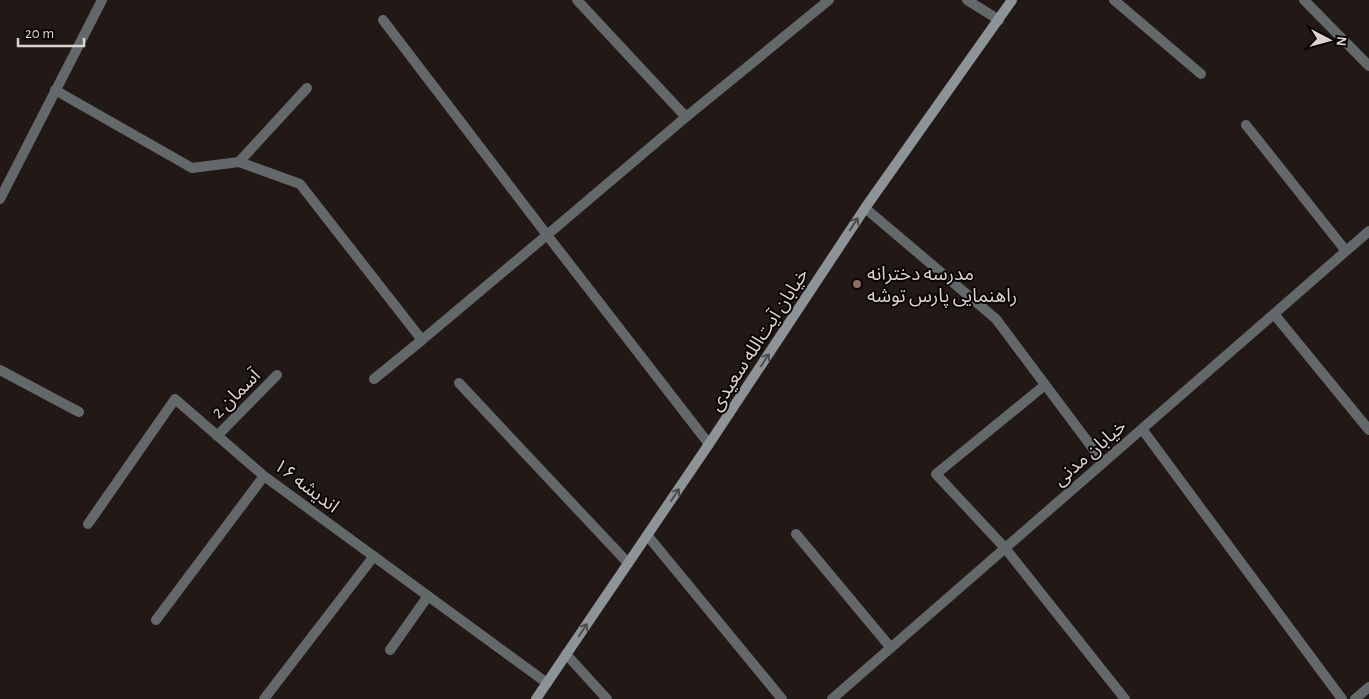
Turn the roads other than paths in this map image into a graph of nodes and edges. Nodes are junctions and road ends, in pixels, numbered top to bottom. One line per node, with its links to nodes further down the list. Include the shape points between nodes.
1 (102, 0): 13 (street)
2 (577, 0): 14 (street)
3 (829, 0): 14 (street)
4 (967, 0): 9 (street)
5 (1012, 0): 9 (main road, خیابان آیت‌الله سعیدی)
6 (1114, 0): 11 (street)
7 (1304, 0): 10 (street)
8 (383, 20): 20 (street)
9 (999, 20): 18 (main road, خیابان آیت‌الله سعیدی)
10 (1369, 66)
11 (1201, 74)
12 (307, 88): 16 (street)
13 (55, 90): 16 (street, via 192,168); 17 (street)
14 (686, 117): 20 (street)
15 (1246, 125): 21 (street)
16 (239, 162): 23 (street, via 300,184)
17 (0, 199)
18 (865, 208): 28 (street, via 996,319); 33 (main road, خیابان آیت‌الله سعیدی, one-way to 18)
19 (1369, 231): 21 (street, خیابان مدنی)
20 (547, 235): 23 (street); 33 (street)
21 (1346, 251): 22 (street, خیابان مدنی)
22 (1274, 314): 30 (street, خیابان مدنی); 31 (street)
23 (422, 340): 26 (street)
24 (0, 370): 29 (street)
25 (278, 375): 32 (street, آسمان 2)
26 (374, 379)
27 (459, 383): 41 (street)
28 (1045, 385): 34 (street); 39 (street, via 936,474)
29 (79, 412)
30 (1142, 429): 34 (street, خیابان مدنی); 55 (street)
31 (1369, 430)
32 (217, 436): 35 (street, اندیشه ۱۶); 36 (street, اندیشه ۱۶, via 175,400)
33 (710, 444): 38 (main road, خیابان آیت‌الله سعیدی, one-way to 33)
34 (1103, 462): 39 (street, خیابان مدنی)
35 (264, 476): 40 (street, اندیشه ۱۶); 43 (street)
36 (88, 524)
37 (796, 534): 44 (street)
38 (647, 536): 41 (main road, خیابان آیت‌الله سعیدی); 52 (street)
39 (1005, 548): 44 (street, خیابان مدنی); 54 (street)
40 (374, 556): 42 (street, اندیشه ۱۶); 49 (street)
41 (628, 563): 46 (main road, خیابان آیت‌الله سعیدی, one-way to 41)
42 (428, 596): 45 (street); 47 (street, اندیشه ۱۶)
43 (156, 620)
44 (891, 648): 53 (street, خیابان مدنی)
45 (390, 650)
46 (566, 654): 47 (main road, خیابان آیت‌الله سعیدی); 51 (street)
47 (547, 683): 50 (main road, خیابان آیت‌الله سعیدی)
48 (1369, 687): 56 (street)
49 (264, 699)
50 (536, 699)
51 (607, 699)
52 (782, 699)
53 (832, 699)
54 (1125, 699)
55 (1342, 699)
56 (1355, 699)

